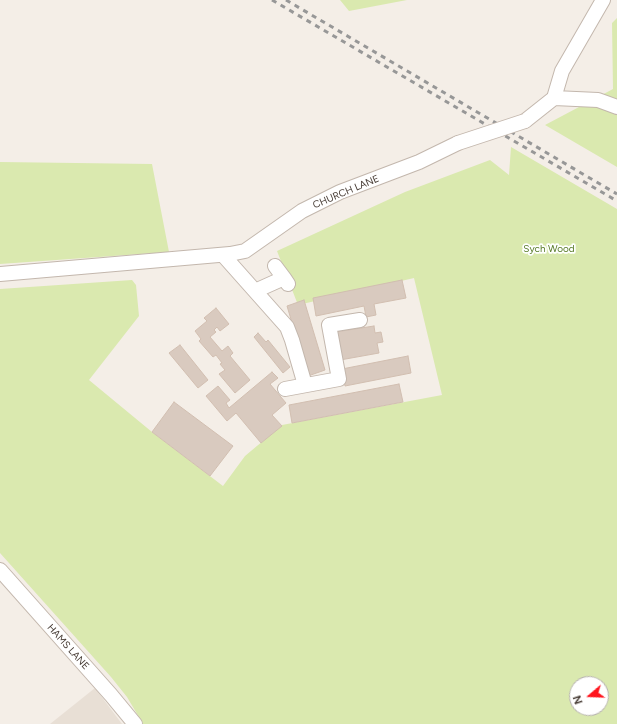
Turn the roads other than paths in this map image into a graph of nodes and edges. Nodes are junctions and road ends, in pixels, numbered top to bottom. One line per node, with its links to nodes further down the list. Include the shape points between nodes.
1 (603, 0): 2 (street, via 562,70)
2 (554, 98): 3 (street, via 598,100); 4 (street, CHURCH LANE, bridge, via 525,122 458,143 419,162 340,192 302,211 245,251)
3 (617, 107)
4 (223, 255): 6 (street, CHURCH LANE); 7 (street)
5 (275, 266): 7 (street, via 286,281)
6 (0, 274)
7 (255, 291): 9 (street, via 287,327)
8 (360, 320): 9 (street, via 329,325 339,379)
9 (305, 385): 10 (street)
10 (285, 389)
11 (0, 570): 12 (street, HAMS LANE)
12 (135, 724)

